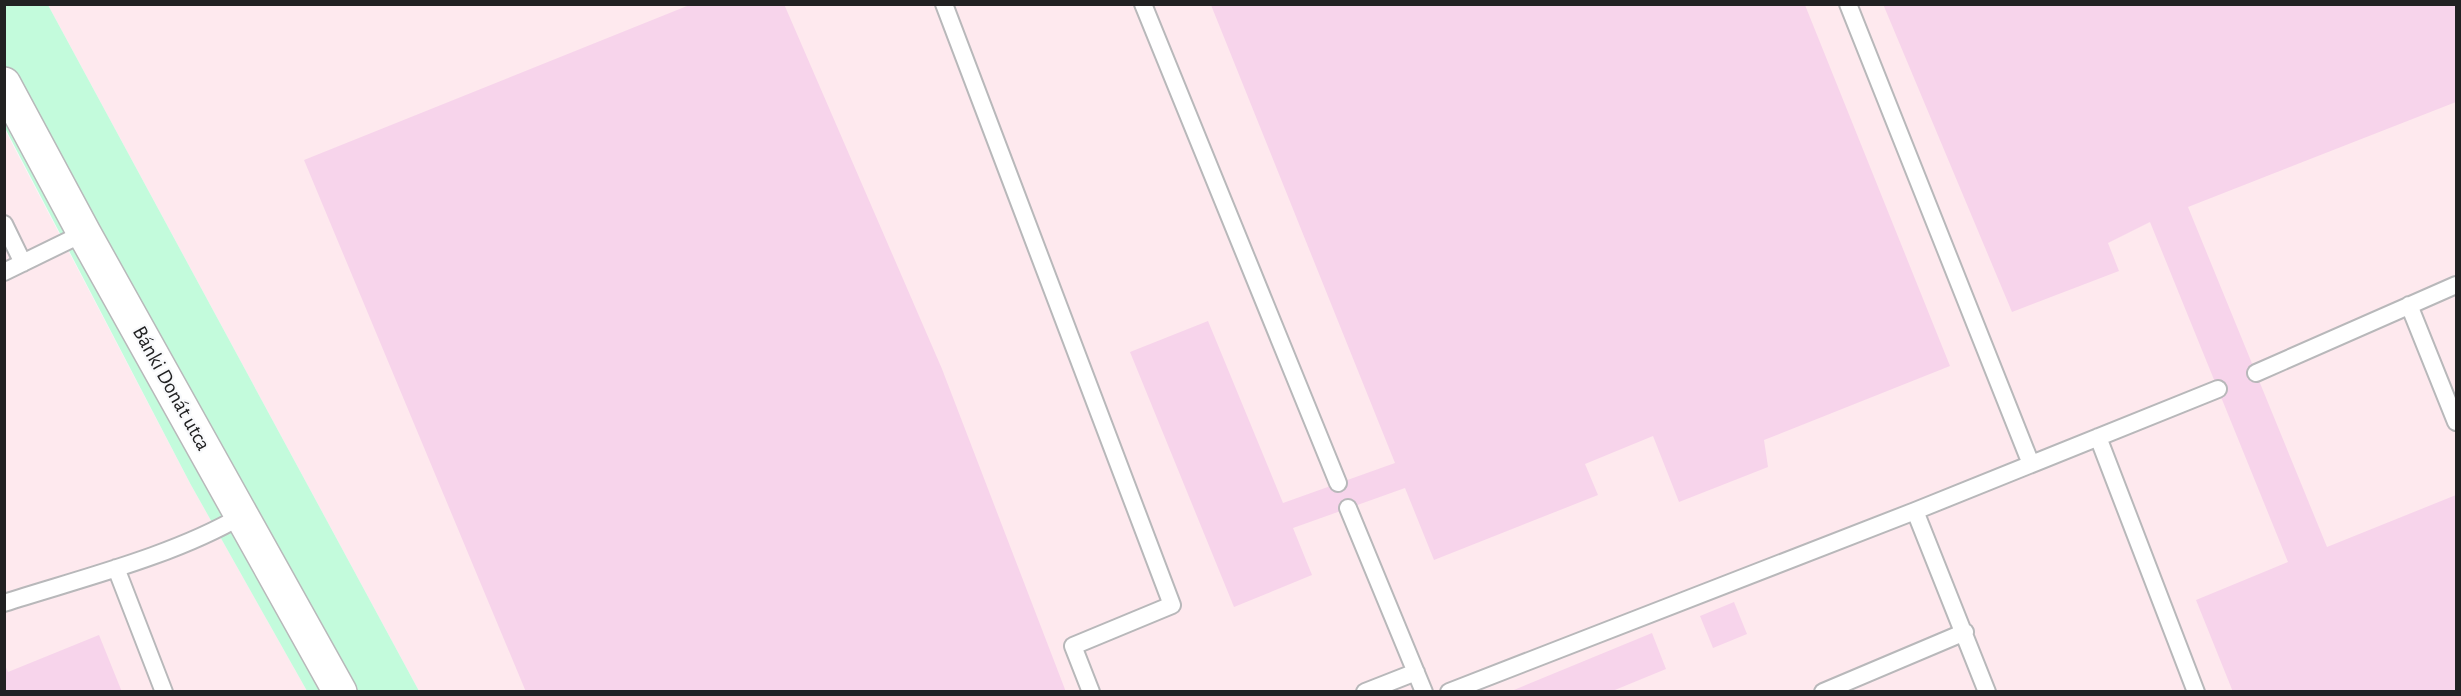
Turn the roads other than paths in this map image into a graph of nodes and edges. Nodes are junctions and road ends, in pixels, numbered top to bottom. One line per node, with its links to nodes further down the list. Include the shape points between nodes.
1 (944, 4): 26 (lane, via 1172,605 1073,646)
2 (1143, 4): 16 (lane)
3 (1848, 4): 15 (lane)
4 (4, 84): 6 (street, Bánki Donát utca)
5 (4, 224): 7 (lane)
6 (84, 233): 7 (lane); 19 (street, Bánki Donát utca)
7 (23, 263): 8 (lane)
8 (4, 272)
9 (2457, 285): 10 (lane)
10 (2409, 305): 11 (lane); 13 (lane)
11 (2256, 373)
12 (2218, 389): 14 (lane)
13 (2457, 422)
14 (2098, 437): 15 (lane); 32 (lane)
15 (2031, 464): 18 (lane)
16 (1338, 483)
17 (1348, 508): 23 (lane)
18 (1915, 511): 22 (lane); 29 (lane)
19 (243, 515): 20 (lane, via 212,533); 25 (street, Bánki Donát utca)
20 (116, 568): 21 (lane); 24 (lane)
21 (4, 603)
22 (1965, 632): 30 (lane); 31 (lane)
23 (1416, 672): 27 (lane); 28 (lane)
24 (164, 692)
25 (340, 692)
26 (1091, 692)
27 (1365, 692)
28 (1424, 692)
29 (1449, 692)
30 (1823, 692)
31 (1987, 692)
32 (2196, 692)

